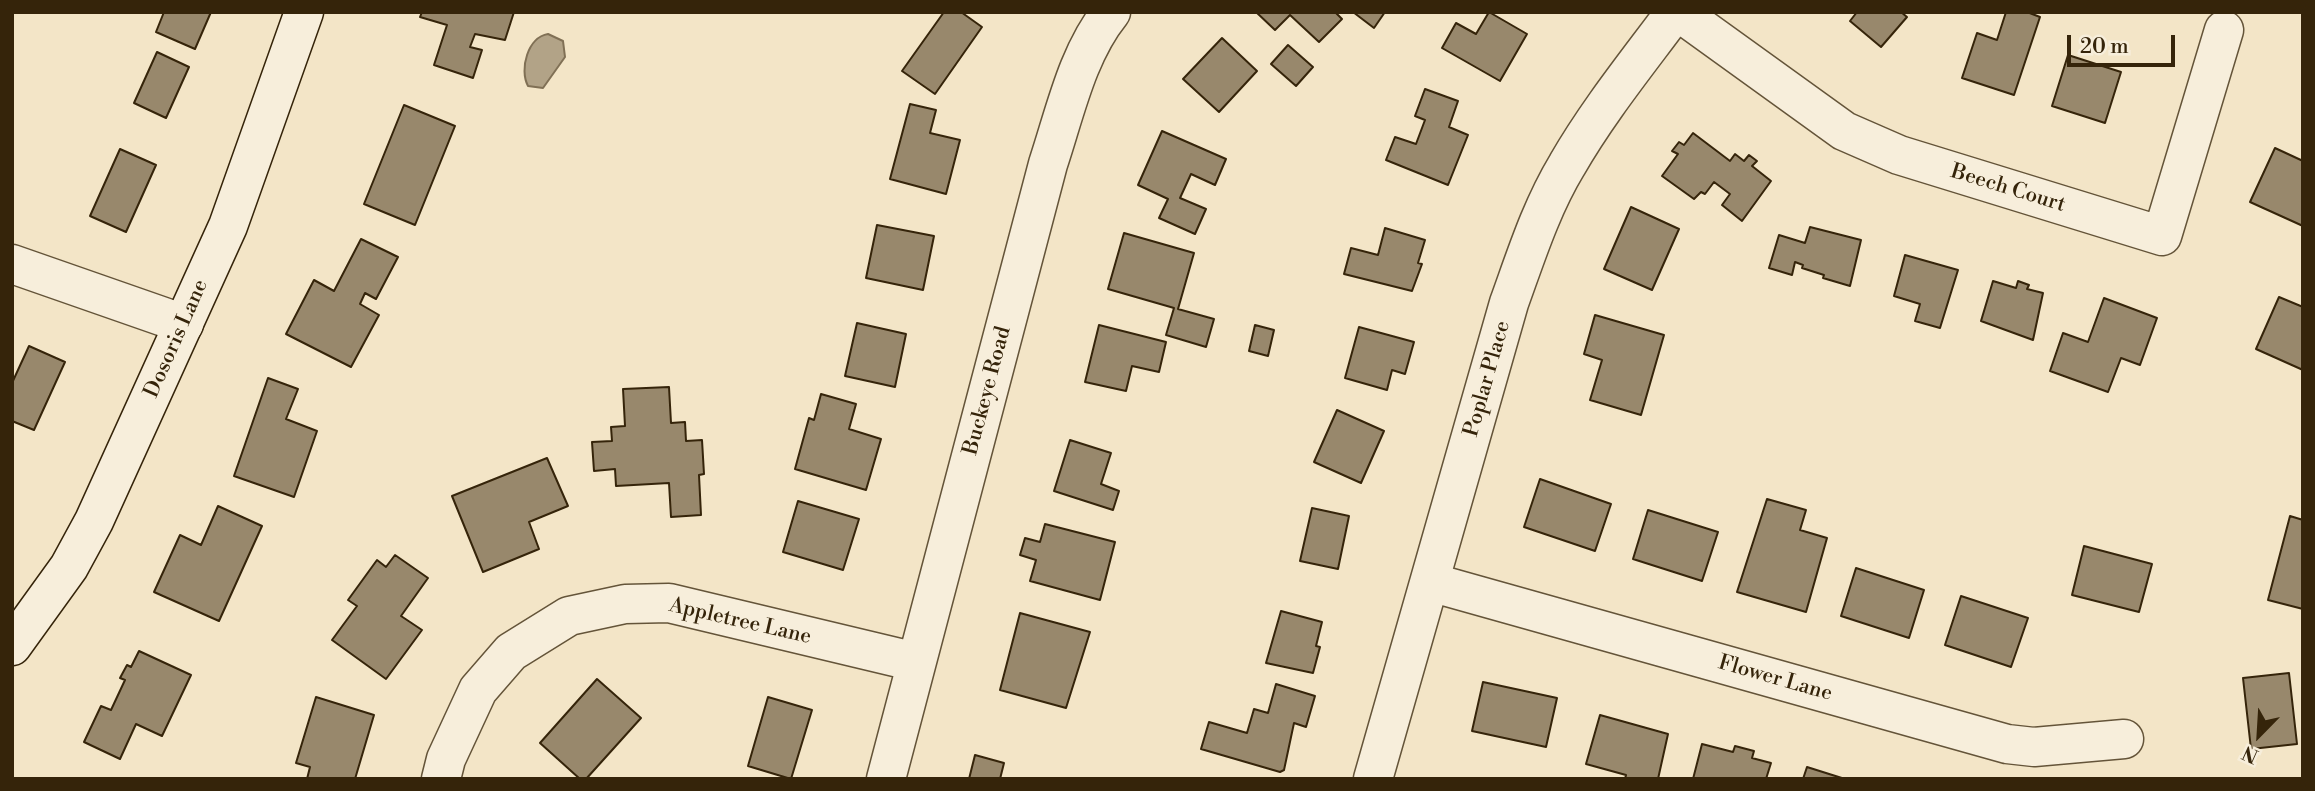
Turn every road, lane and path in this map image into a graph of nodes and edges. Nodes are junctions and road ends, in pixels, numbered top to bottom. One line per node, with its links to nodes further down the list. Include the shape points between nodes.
1 (304, 12): 6 (street, Dosoris Lane, via 228,226)
2 (1677, 12): 4 (street, Beech Court, via 1844,131 1899,155 2162,236); 7 (street, Poplar Place, via 1597,118 1545,207 1509,303)
3 (1109, 13): 9 (street, Buckeye Road, via 1082,64 1048,164)
4 (2224, 30)
5 (12, 264): 6 (street)
6 (184, 324): 8 (street, Dosoris Lane, via 94,521 69,567)
7 (1430, 582): 10 (street, Flower Lane, via 2007,744 2034,747); 13 (street, Poplar Place)
8 (12, 646)
9 (916, 662): 11 (street, Appletree Lane, via 668,603 625,604 569,616 511,652 478,690); 12 (street, Buckeye Road)
10 (2123, 739)
11 (441, 779)
12 (886, 779)
13 (1373, 779)

